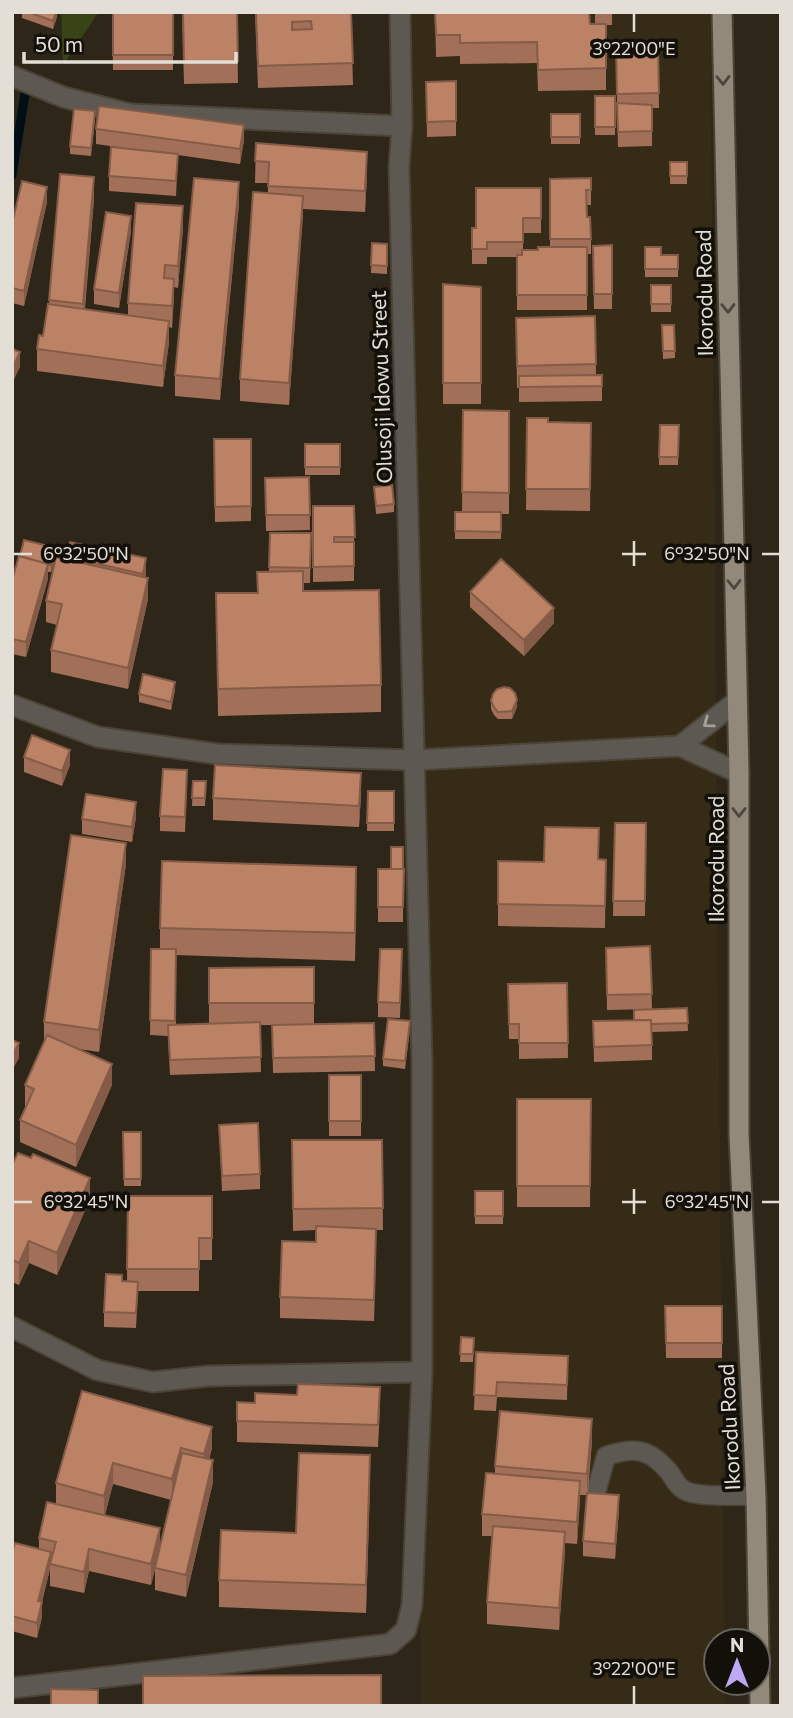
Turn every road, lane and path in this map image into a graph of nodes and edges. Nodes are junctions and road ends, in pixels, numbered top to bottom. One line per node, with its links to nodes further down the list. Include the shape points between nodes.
1 (400, 12): 4 (street, Olusoji Idowu Street)
2 (722, 12): 5 (main road, Ikorodu Road, one-way to 5)
3 (12, 76): 4 (street, via 63,97 130,114)
4 (402, 126): 8 (street, Olusoji Idowu Street, via 399,167)
5 (737, 701): 7 (street, one-way to 7); 9 (main road, Ikorodu Road)
6 (12, 705): 8 (street, via 98,737 217,754)
7 (680, 746): 8 (street); 9 (street)
8 (415, 761): 11 (street, Olusoji Idowu Street, via 422,1062)
9 (739, 773): 13 (main road, Ikorodu Road, one-way to 13, via 739,1135)
10 (12, 1327): 11 (street, via 97,1370 153,1382 208,1376)
11 (422, 1372): 14 (street, Olusoji Idowu Street, via 412,1605 406,1630 390,1644)
12 (597, 1489): 13 (lane, via 606,1456 625,1450 647,1452 684,1490)
13 (756, 1496): 15 (main road, Ikorodu Road)
14 (12, 1688)
15 (761, 1706)

